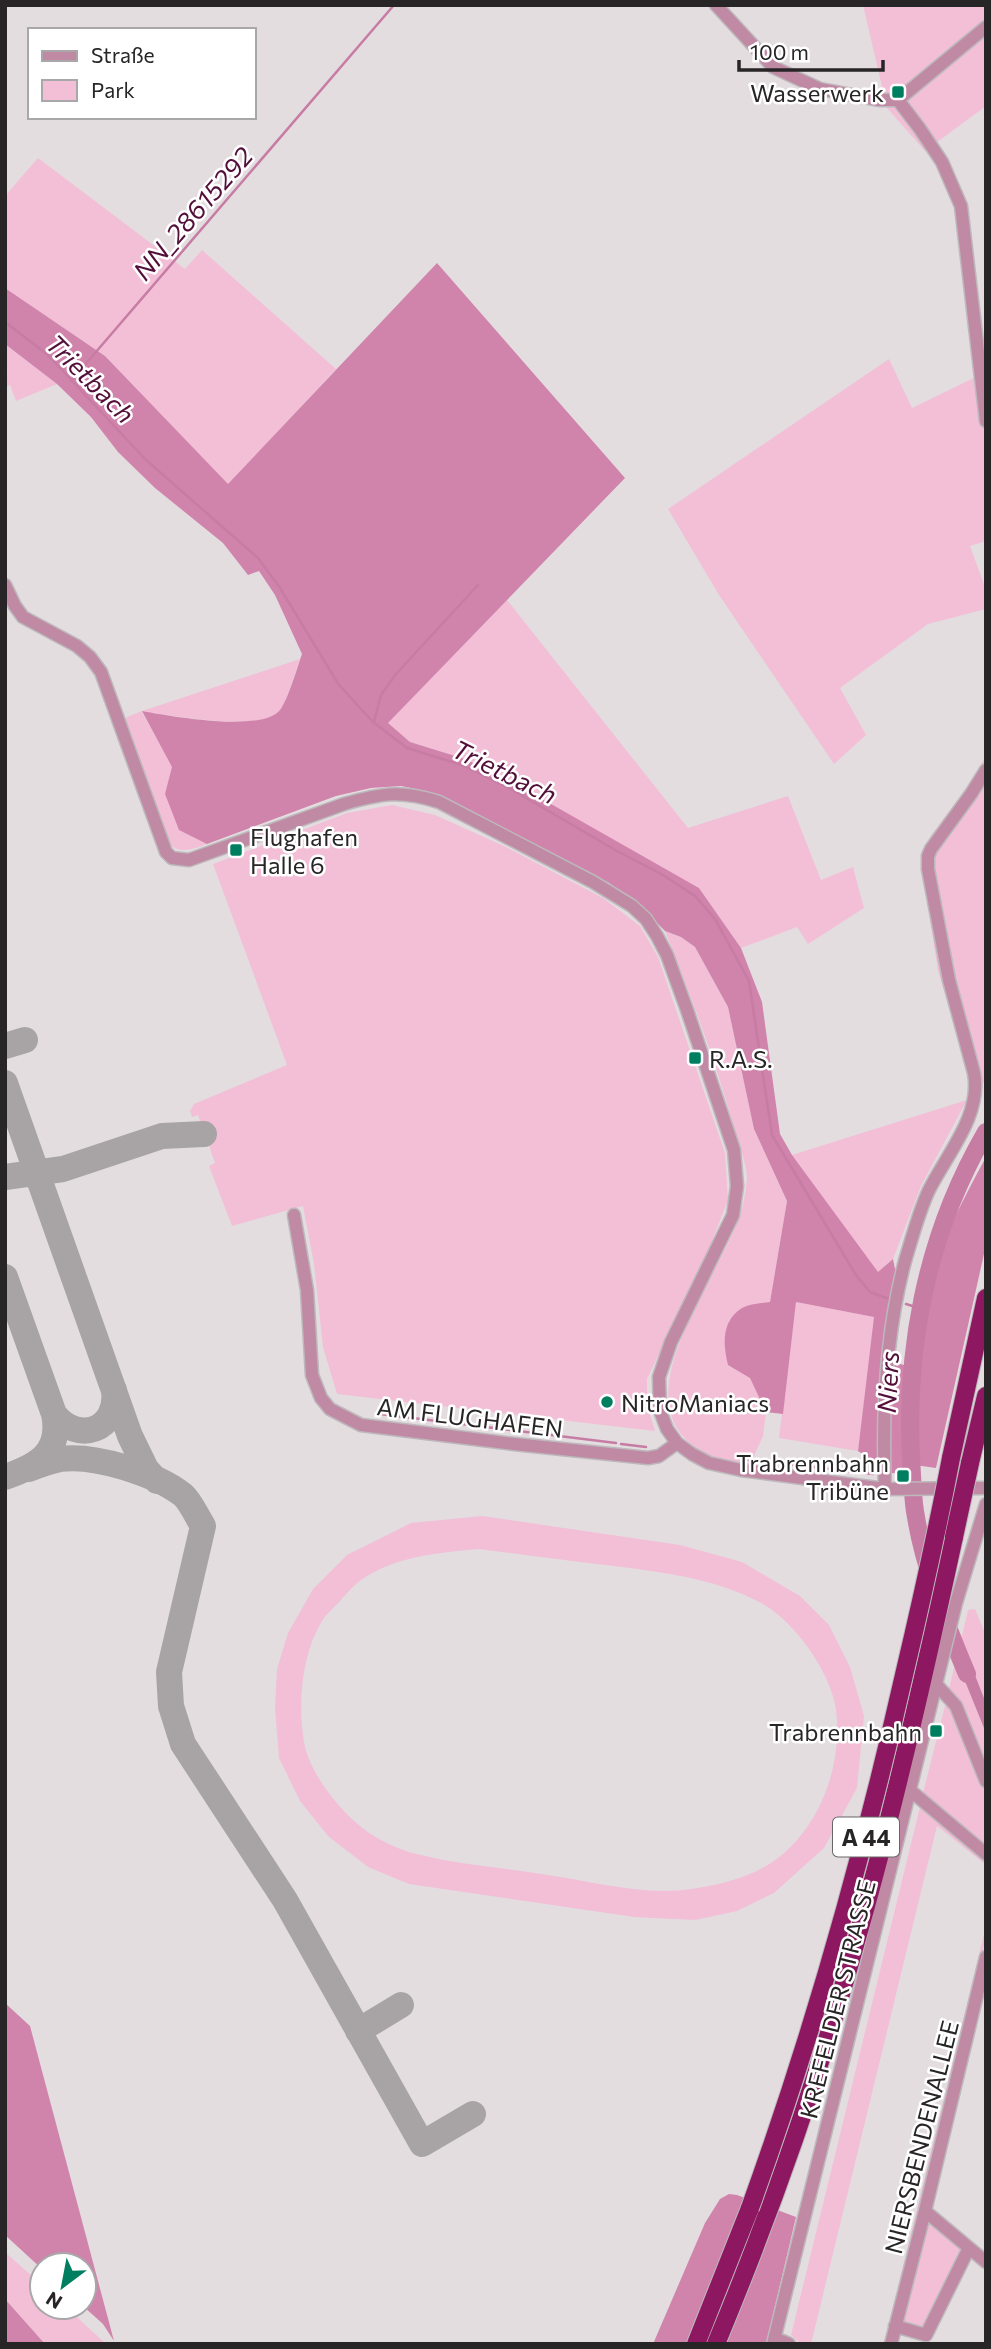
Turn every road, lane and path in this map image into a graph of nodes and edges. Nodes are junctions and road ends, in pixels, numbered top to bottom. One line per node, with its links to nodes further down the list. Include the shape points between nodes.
1 (716, 5): 3 (street, via 773,67 820,89)
2 (986, 27): 3 (street)
3 (898, 100): 4 (street, via 942,162 961,206)
4 (986, 422)
5 (5, 585): 10 (street, via 23,617 77,646 102,672 166,852 172,858 189,860 370,797 395,793 439,802 593,881 646,919 667,954 706,1062 734,1150 737,1186 733,1215 671,1342 659,1377 660,1411)
6 (986, 770): 11 (street, via 928,856 943,956 976,1091 966,1121 928,1192 905,1261 891,1335 885,1437)
7 (294, 1216): 10 (street, AM FLUGHAFEN, via 307,1290 312,1375 330,1409 361,1425 626,1456 654,1458)
8 (986, 1298): 19 (highway, A 44, bridge, via 881,1776)
9 (986, 1396): 19 (highway, A 44, bridge, via 868,1901 821,2059)
10 (677, 1443): 11 (street, via 709,1463 741,1470)
11 (891, 1489): 12 (street)
12 (986, 1489)
13 (986, 1504): 14 (street, KREFELDER STRASSE)
14 (936, 1684): 15 (street, via 956,1706); 16 (street, KREFELDER STRASSE)
15 (986, 1781)
16 (911, 1791): 17 (street); 24 (street, KREFELDER STRASSE)
17 (986, 1854)
18 (986, 1957): 20 (street, NIERSBENDENALLEE)
19 (758, 2211): 25 (highway, A 44); 26 (highway, A 44)
20 (925, 2211): 21 (street); 23 (street, NIERSBENDENALLEE)
21 (969, 2248): 22 (street); 23 (street, via 926,2335)
22 (986, 2262)
23 (895, 2326): 28 (street, NIERSBENDENALLEE)
24 (774, 2341): 27 (street)
25 (696, 2344)
26 (716, 2344)
27 (789, 2344)
28 (891, 2344)

